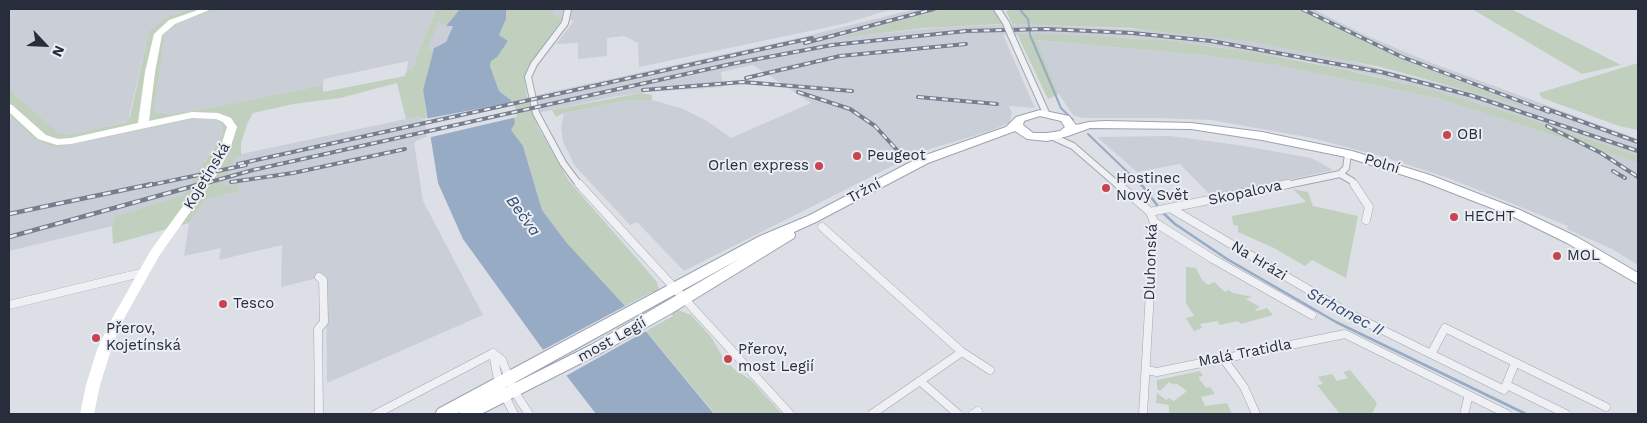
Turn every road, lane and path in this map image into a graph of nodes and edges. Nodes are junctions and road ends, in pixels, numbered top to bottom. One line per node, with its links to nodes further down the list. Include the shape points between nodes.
1 (208, 9): 10 (main road, via 172,22 158,34)
2 (568, 9): 26 (street, via 564,26 530,71 528,83 536,113 570,174)
3 (1008, 9): 4 (street)
4 (998, 10): 6 (street, bridge)
5 (9, 107): 10 (main road, Kojetínská, via 42,137 53,141 70,141)
6 (1046, 113): 7 (main road); 8 (main road, via 1029,115)
7 (1065, 118): 9 (main road, Polní); 11 (main road, via 1072,126)
8 (1018, 122): 12 (main road, via 1020,130); 14 (main road, Tržní, via 1010,129)
9 (1105, 124): 11 (main road, Polní); 16 (main road, Polní, via 1215,129)
10 (143, 126): 23 (main road, Kojetínská, via 202,115 218,116 232,127 225,149 208,180)
11 (1069, 131): 13 (main road, Dluhonská); 15 (street, via 1068,140)
12 (1030, 136): 13 (main road, Dluhonská); 14 (main road, Tržní, via 1014,135)
13 (1053, 137): 15 (street, Dluhonská)
14 (972, 142): 22 (main road, Tržní, via 924,160)
15 (1073, 146): 19 (street, Dluhonská)
16 (1348, 154): 17 (street, via 1346,168); 25 (main road, Polní, via 1426,178 1516,213 1572,240)
17 (1340, 174): 18 (street, Skopalova); 20 (street, via 1352,181 1369,207)
18 (1170, 208): 19 (street, Skopalova); 32 (street, Na Hrázi, via 1348,313)
19 (1150, 212): 21 (street, Dluhonská)
20 (1366, 220)
21 (1154, 222): 30 (street, Na Hrázi); 36 (street, Dluhonská)
22 (817, 223): 26 (main road, Tržní, via 765,239); 31 (street)
23 (145, 272): 28 (street); 42 (main road, Kojetínská, via 104,350)
24 (319, 277): 43 (street, via 323,280 324,322 318,329)
25 (1638, 279)
26 (680, 293): 27 (main road, Tržní); 29 (main road, Tržní); 49 (street)
27 (657, 298): 39 (main road, most Legií, via 546,358)
28 (9, 305)
29 (667, 309): 39 (main road, most Legií, via 556,370)
30 (1312, 315)
31 (962, 352): 35 (street); 37 (street)
32 (1431, 354): 34 (street, via 1445,328); 38 (street, Na Hrázi, via 1504,390)
33 (1222, 357): 36 (street, Malá Tratidla, via 1157,372); 40 (street, Malá Tratidla, via 1345,334); 53 (street, via 1244,387)
34 (1515, 363): 38 (street); 41 (street)
35 (990, 370)
36 (1146, 370): 52 (street, Dluhonská)
37 (920, 381): 50 (street); 51 (street)
38 (1507, 385): 56 (street, Na Hrázi)
39 (506, 387): 44 (street, via 493,363 493,353); 45 (main road); 46 (main road); 47 (street); 48 (street)
40 (1469, 395): 54 (street); 55 (street)
41 (1606, 407)
42 (87, 414)
43 (319, 414)
44 (376, 414)
45 (443, 414)
46 (467, 414)
47 (514, 414)
48 (529, 414)
49 (790, 414)
50 (872, 414)
51 (958, 414)
52 (1143, 414)
53 (1256, 414)
54 (1464, 414)
55 (1507, 414)
56 (1566, 414)

